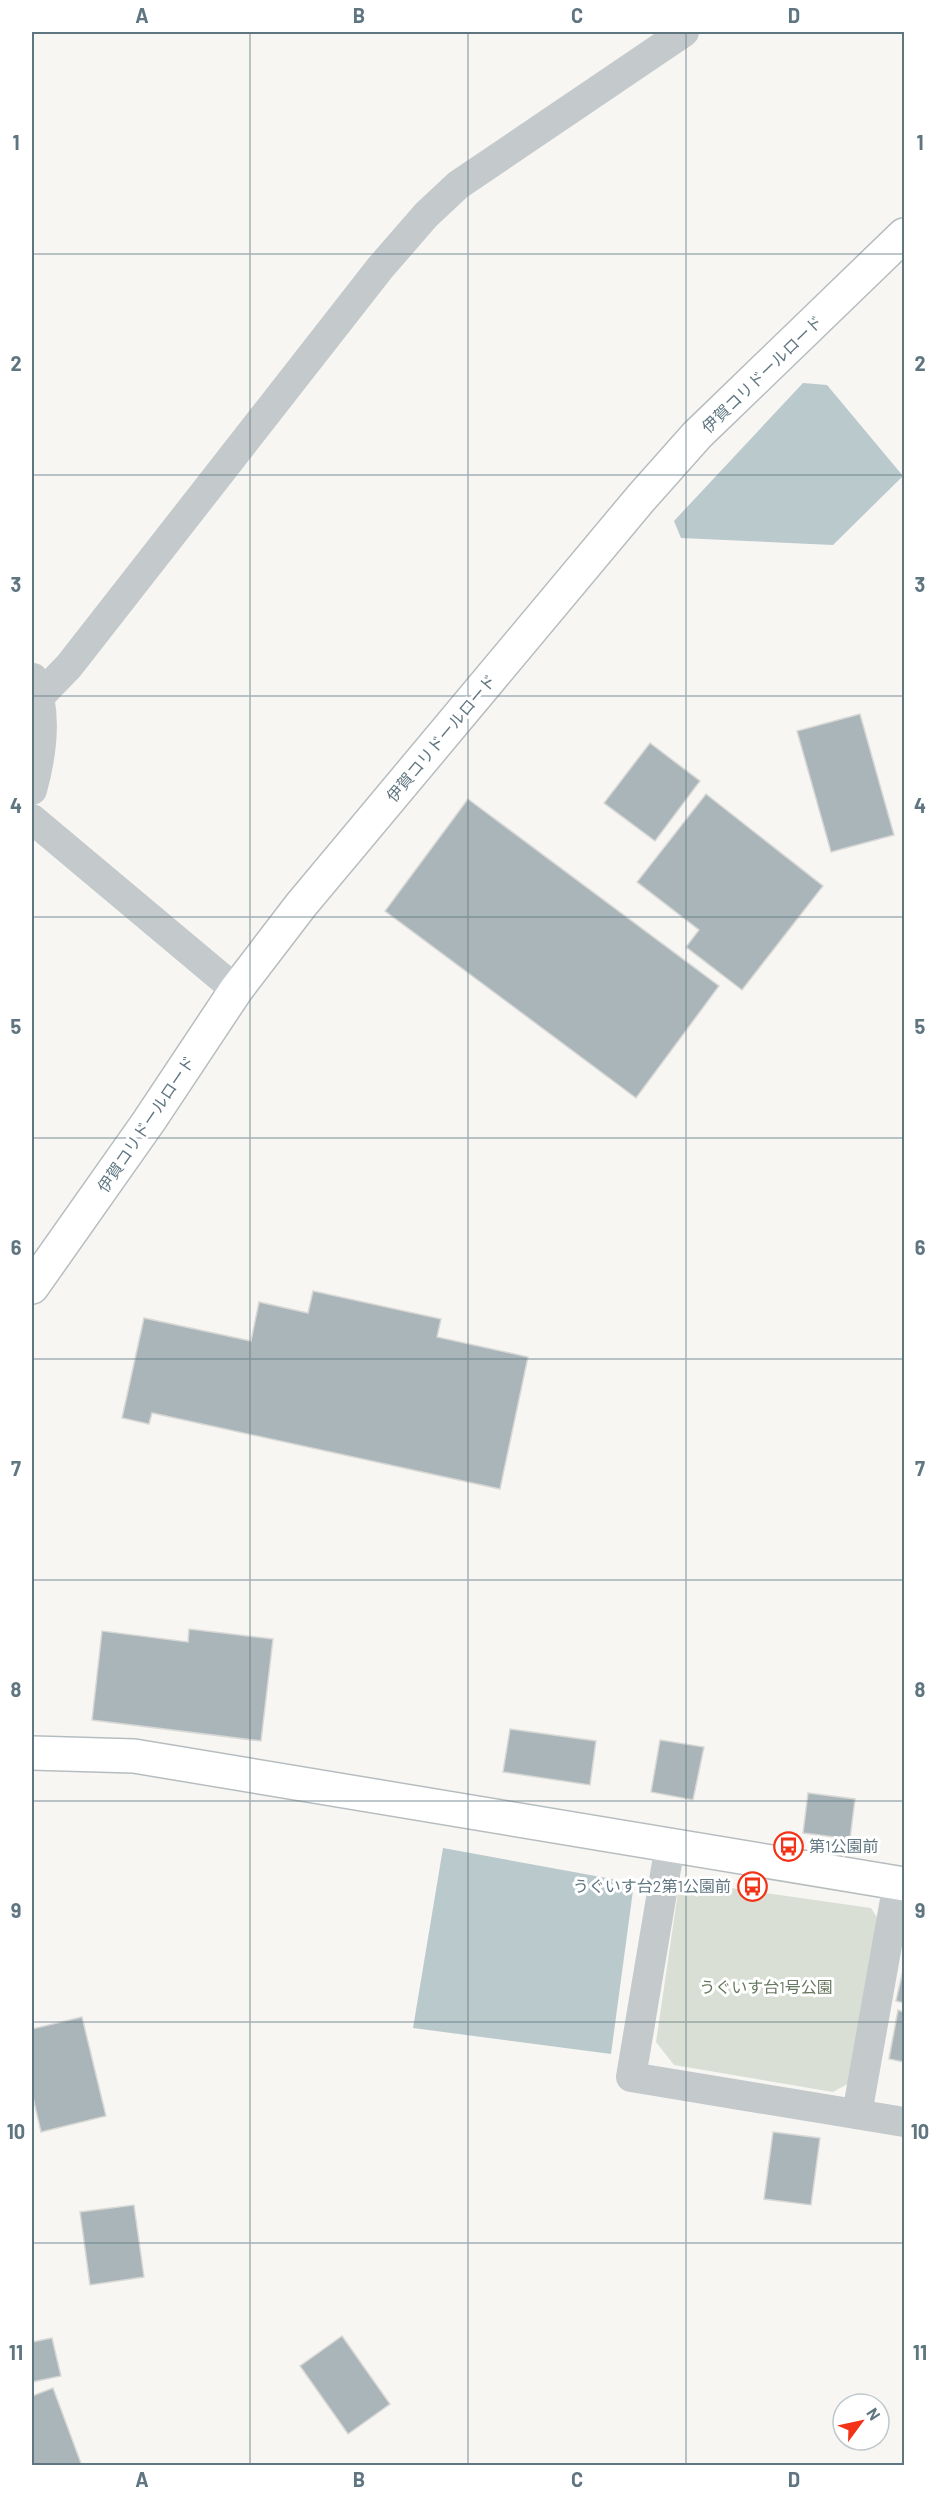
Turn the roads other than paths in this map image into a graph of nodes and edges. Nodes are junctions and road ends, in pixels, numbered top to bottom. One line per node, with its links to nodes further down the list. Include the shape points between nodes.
1 (684, 32): 3 (street, via 458,185 426,215 380,268 69,666)
2 (904, 235): 6 (street, 伊賀コリドールロード, via 697,435 648,490 301,905)
3 (36, 686): 4 (street, via 42,741)
4 (32, 790)
5 (32, 819): 6 (street)
6 (236, 990): 7 (street, 伊賀コリドールロード)
7 (32, 1287)
8 (32, 1753): 9 (street, via 134,1756)
9 (670, 1845): 10 (street); 11 (street, via 631,2077)
10 (901, 1883): 11 (street)
11 (857, 2114): 12 (street)
12 (904, 2122)

